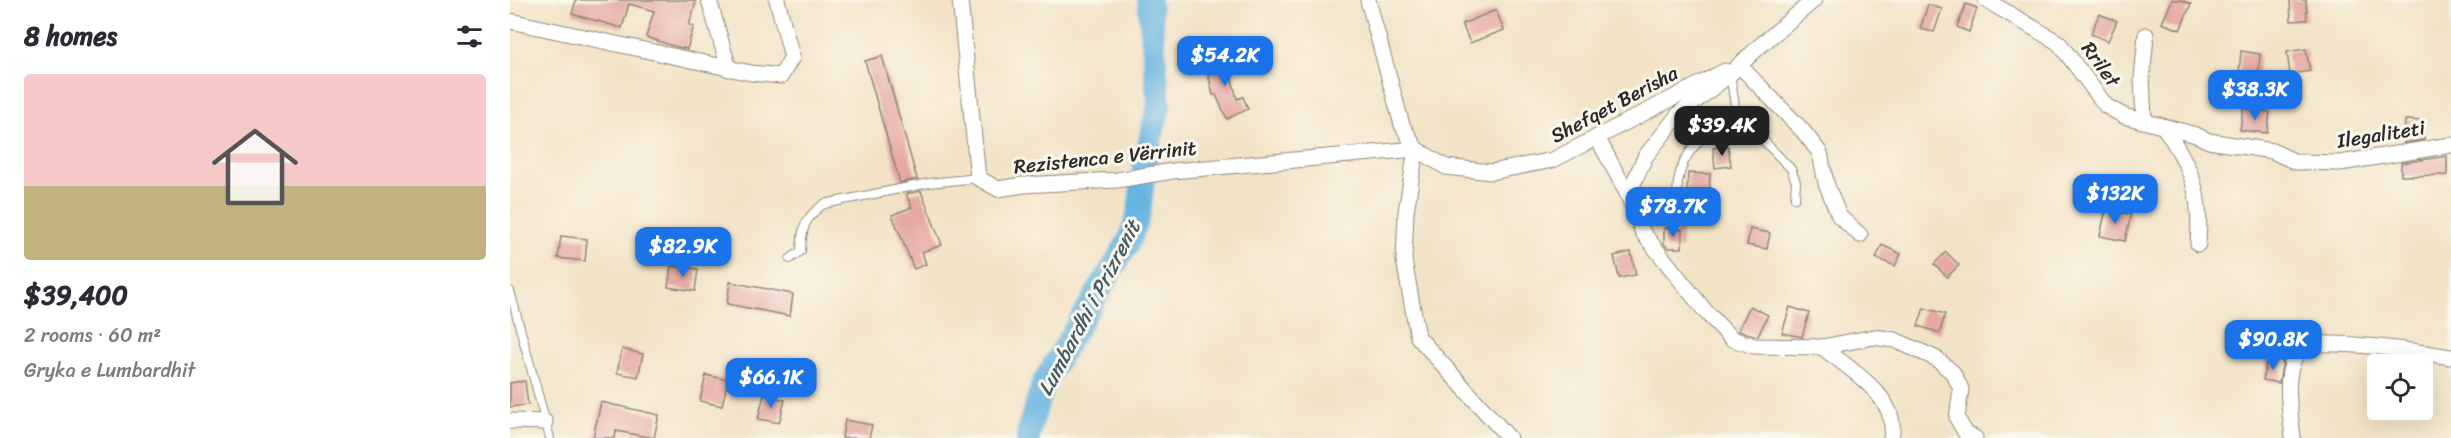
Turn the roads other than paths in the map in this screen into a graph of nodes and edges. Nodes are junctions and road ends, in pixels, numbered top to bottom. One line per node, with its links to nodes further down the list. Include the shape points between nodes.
1 (709, 0): 9 (street)
2 (777, 0): 9 (street, via 792,57 781,76)
3 (960, 0): 17 (street)
4 (1368, 0): 16 (street, Shefqet Berisha, via 1402,125)
5 (1814, 0): 10 (street)
6 (1986, 0): 12 (street, Rrilet, via 2059,43 2106,106 2124,116)
7 (510, 21): 9 (street)
8 (2146, 35): 12 (street, Rrilet)
9 (729, 69)
10 (1735, 69): 11 (lane); 14 (street, Shefqet Berisha, via 1715,75); 18 (street, via 1679,114 1645,157); 21 (street, via 1803,130 1820,153 1839,216)
11 (1736, 112): 19 (lane, via 1791,169 1796,182); 20 (lane, via 1685,156 1678,183)
12 (2144, 120): 13 (street, Ilegaliteti)
13 (2164, 127): 15 (street, Ilegaliteti, via 2209,141 2272,151 2296,162 2340,163); 22 (street, via 2183,155 2195,184)
14 (1597, 137): 16 (street, Shefqet Berisha, via 1553,160 1491,172 1446,167); 18 (street)
15 (2451, 145)
16 (1416, 149): 17 (street, Rezistenca e Vërrinit, via 998,189); 30 (street, via 1406,212 1404,260 1418,337)
17 (978, 178): 23 (lane, via 929,183 824,204 813,212 802,230 801,251)
18 (1628, 195): 25 (street, via 1642,233 1732,339 1754,346)
19 (1795, 198)
20 (1680, 224)
21 (1860, 235)
22 (2198, 244)
23 (790, 260)
24 (510, 291): 28 (lane)
25 (1822, 347): 31 (street, via 1875,390 1892,415); 32 (street, via 1874,337 1895,340 1937,359 1953,373 1961,389 1957,418 1966,434)
26 (2451, 357): 33 (street, via 2329,343 2304,345 2294,354 2290,368)
27 (510, 421): 28 (street)
28 (545, 422): 29 (lane)
29 (550, 438)
30 (1509, 438)
31 (1891, 438)
32 (1976, 438)
33 (2293, 438)

